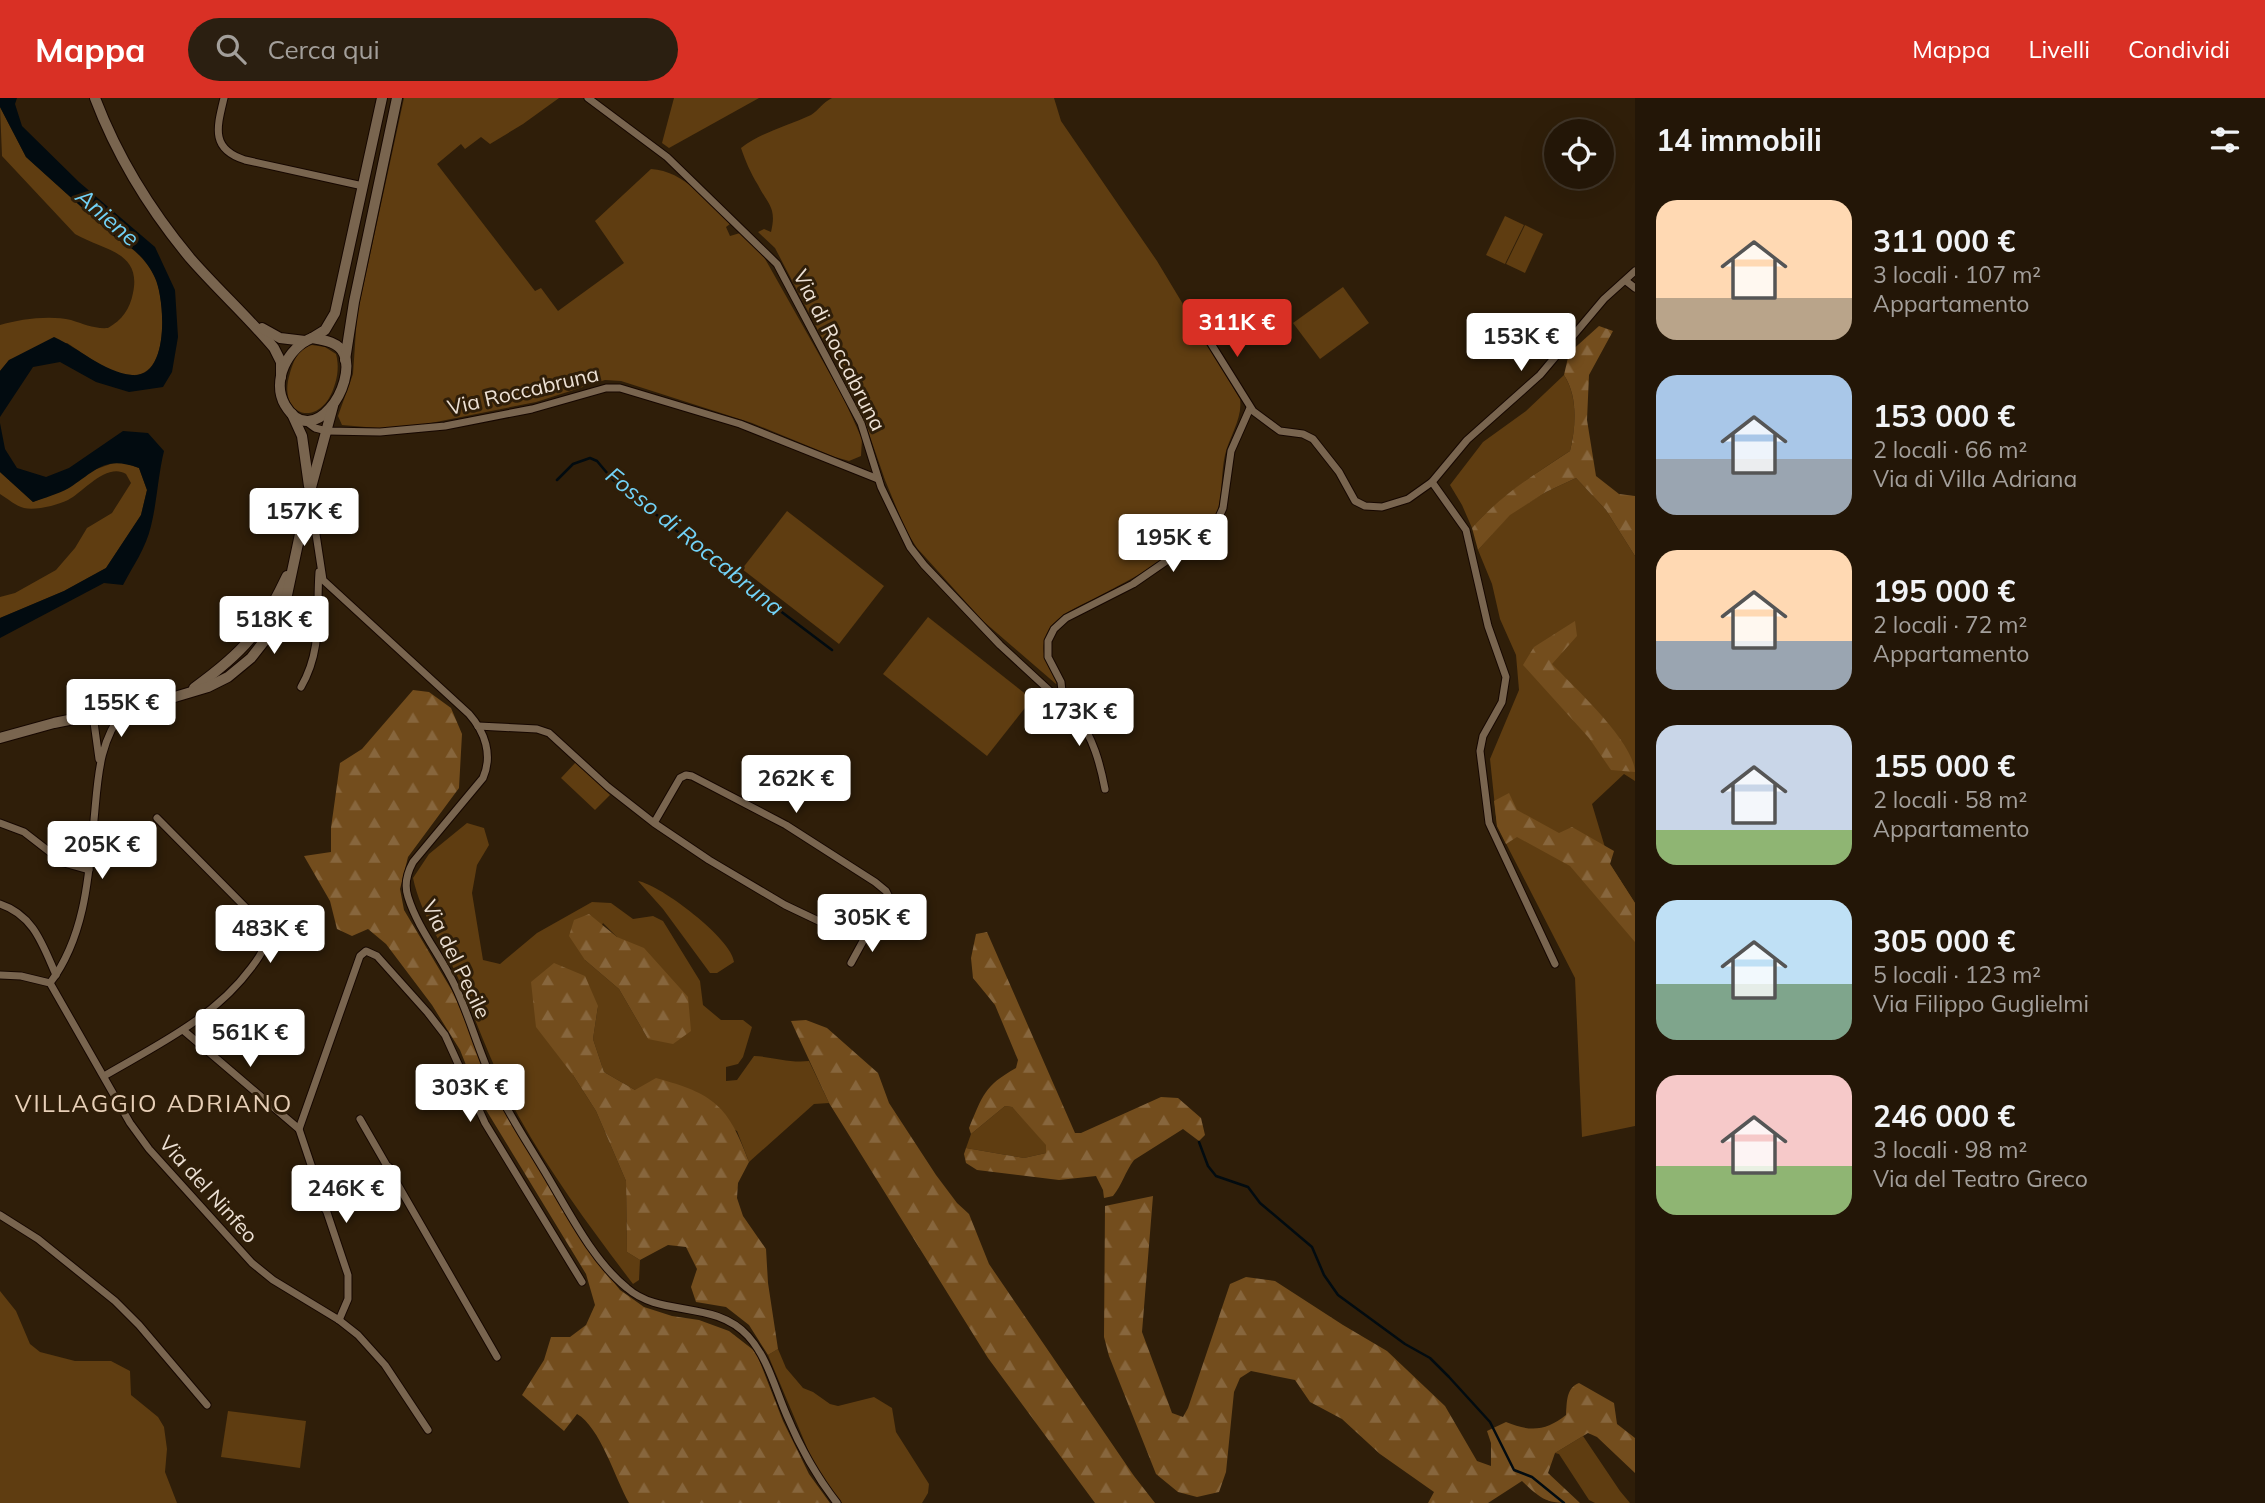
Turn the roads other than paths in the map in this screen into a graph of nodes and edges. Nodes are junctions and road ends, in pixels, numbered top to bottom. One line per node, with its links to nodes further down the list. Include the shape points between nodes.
1 (95, 98): 10 (main road, via 148,199 191,259)
2 (224, 98): 6 (street, via 218,136 231,154)
3 (382, 98): 6 (main road)
4 (397, 98): 13 (main road)
5 (587, 98): 20 (street, Via di Roccabruna, via 667,157 777,264 861,423)
6 (363, 186): 12 (main road, via 335,313 325,330)
7 (1635, 271): 8 (street)
8 (1626, 281): 9 (street); 21 (street, via 1604,299 1540,375 1467,440)
9 (1635, 288)
10 (251, 321): 12 (main road, via 280,338); 14 (main road, via 276,351)
11 (1200, 326): 16 (street)
12 (308, 340): 13 (main road, via 336,345); 14 (main road, via 292,351)
13 (345, 360): 15 (main road)
14 (281, 377): 17 (main road, via 281,397)
15 (333, 406): 18 (main road, via 317,419); 19 (main road)
16 (1250, 408): 21 (street, via 1280,431 1313,439 1362,505 1396,504); 26 (street, via 1231,451 1223,508 1214,528 1133,584 1066,618 1054,629 1048,657 1061,682)
17 (292, 414): 18 (main road); 22 (main road, via 302,436)
18 (304, 420): 19 (street)
19 (327, 431): 20 (street, Via Roccabruna, via 444,426 620,388 745,426); 22 (main road)
20 (878, 479): 26 (street, Via di Roccabruna, via 901,532 924,565 1000,645)
21 (1432, 482): 40 (street, via 1466,530 1486,620 1506,677 1502,702 1479,751 1489,823)
22 (309, 492): 23 (main road)
23 (306, 506): 24 (street, Via del Pecile, via 312,508 315,521); 27 (main road, via 281,614 261,648 228,677 208,687)
24 (319, 565): 25 (street, via 316,647); 29 (street, Via del Pecile, via 323,580 334,592)
25 (301, 687)
26 (1063, 701): 32 (street, Via di Roccabruna, via 1088,734)
27 (125, 708): 28 (main road); 31 (street, via 110,730)
28 (93, 715): 30 (main road); 31 (street)
29 (478, 726): 34 (street, via 549,733); 56 (street, Via del Pecile, via 487,748 485,774 411,865 406,887 414,914 454,984 500,1096 586,1238 619,1281 636,1295 715,1314 747,1335 764,1359 807,1459)
30 (0, 738)
31 (99, 760): 36 (street)
32 (1105, 789)
33 (157, 818): 44 (street, via 261,923 267,935 260,956 237,986)
34 (654, 822): 38 (street, via 800,912 833,927); 38 (street, via 681,777 704,782 803,835 884,889 889,900 887,914)
35 (0, 823): 36 (street, via 24,831 59,860)
36 (89, 870): 42 (street, via 72,941)
37 (0, 904): 42 (street, via 30,922)
38 (868, 932): 39 (street)
39 (851, 963)
40 (1555, 964)
41 (0, 975): 43 (street)
42 (56, 975): 43 (street)
43 (50, 983): 45 (street, Via del Ninfeo)
44 (183, 1030): 45 (street); 47 (street)
45 (104, 1076): 52 (street, Via del Ninfeo, via 145,1144 243,1255 273,1280)
46 (360, 1119): 48 (street)
47 (299, 1129): 49 (street); 51 (street, Via del Pecile, via 360,956 366,951 377,956 445,1035 485,1123)
48 (389, 1167): 49 (street); 53 (street)
49 (324, 1209): 52 (street, via 348,1275 348,1299)
50 (0, 1215): 54 (street, via 38,1239 122,1307)
51 (582, 1282)
52 (339, 1320): 55 (street, Via del Ninfeo, via 379,1357)
53 (497, 1357)
54 (207, 1405)
55 (428, 1430)
56 (837, 1503)

